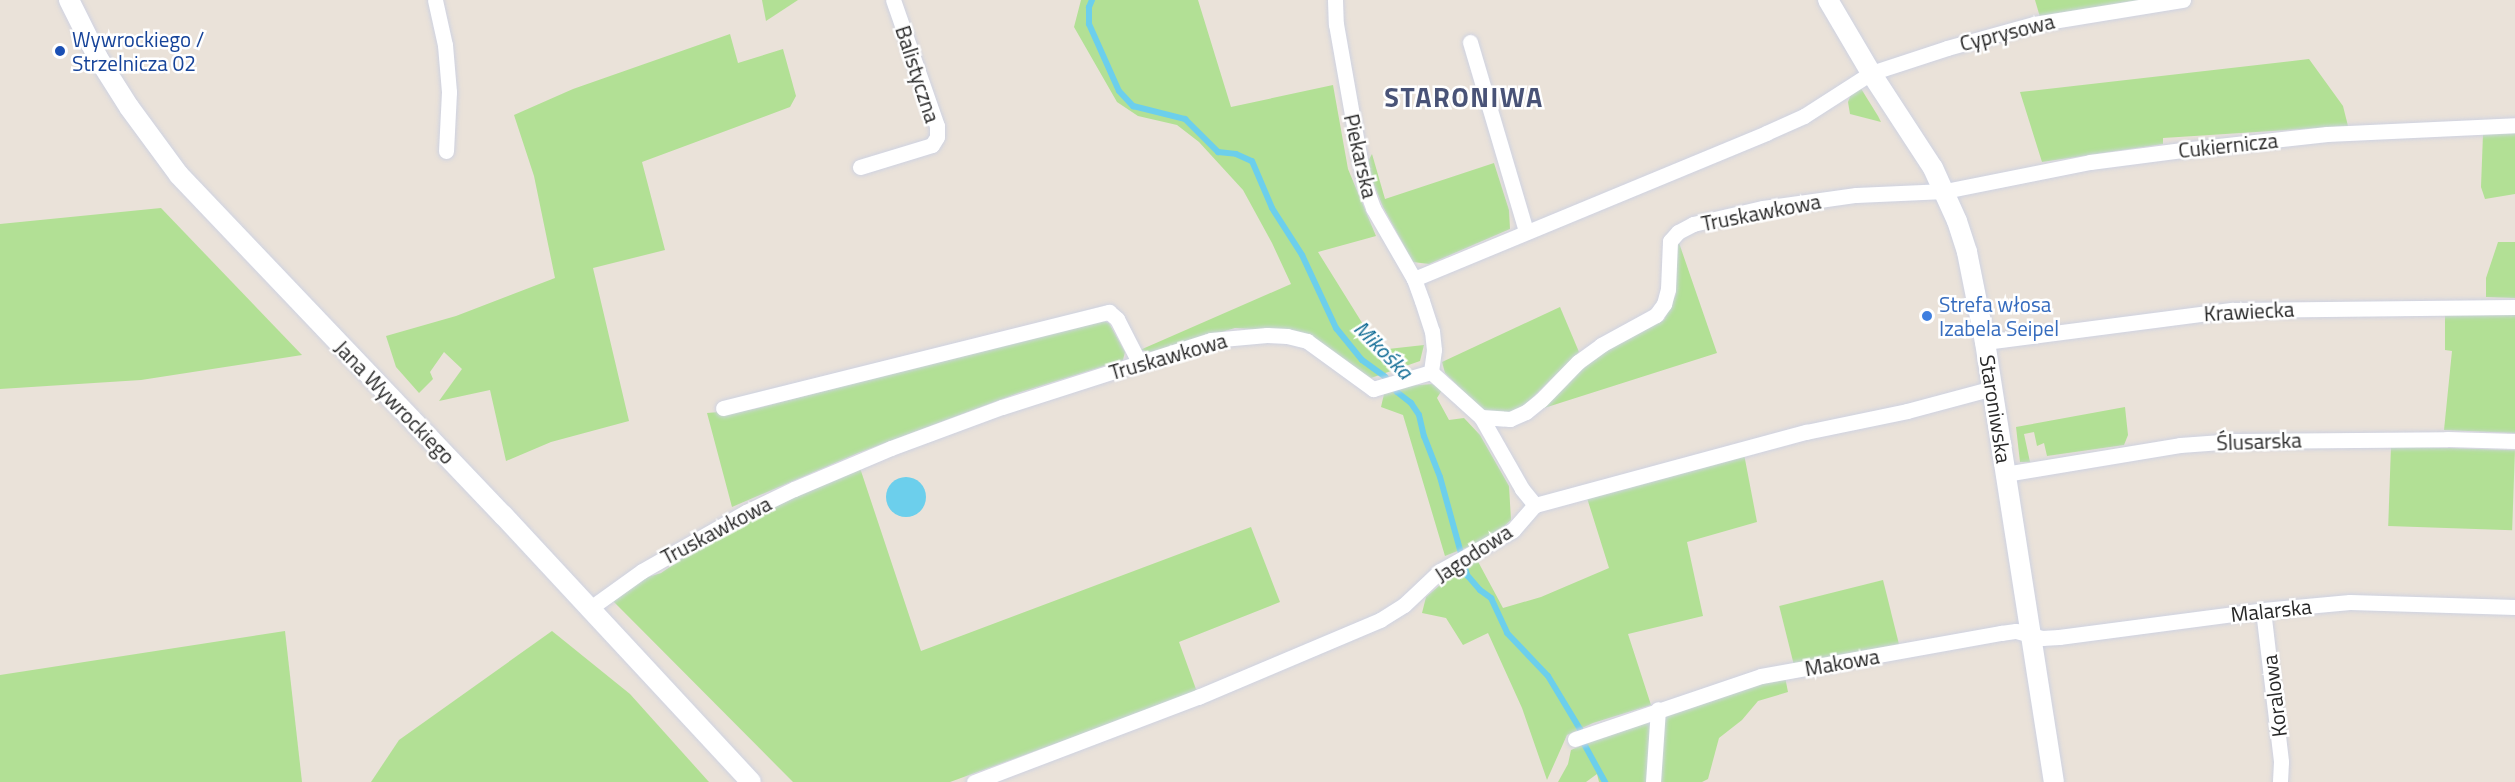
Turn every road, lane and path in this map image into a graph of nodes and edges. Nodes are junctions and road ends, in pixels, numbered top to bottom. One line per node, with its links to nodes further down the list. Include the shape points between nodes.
1 (69, 0): 26 (street, Jana Wywrockiego, via 105,70 179,175)
2 (435, 0): 10 (street, via 445,45 449,92)
3 (893, 0): 11 (street, Balistyczna, via 937,126 937,137 932,145)
4 (1335, 0): 14 (street, Piekarska, via 1364,183 1373,208)
5 (1828, 0): 8 (street, Staroniwska)
6 (2183, 0): 8 (street, Cyprysowa, via 2034,24)
7 (1470, 42): 13 (street)
8 (1871, 73): 12 (street, Staroniwska); 13 (street, Cyprysowa, via 1804,116)
9 (2515, 124): 12 (street, Cukiernicza, via 2327,134 2182,150)
10 (447, 151)
11 (860, 167)
12 (1945, 190): 16 (street, Staroniwska, via 1967,252); 21 (street, Truskawkowa, via 1856,195 1763,208 1693,224 1671,241 1668,289 1656,315 1578,362 1526,412 1510,418)
13 (1526, 231): 14 (street, Cyprysowa)
14 (1414, 279): 18 (street, Piekarska, via 1432,332)
15 (2515, 307): 16 (street, Krawiecka, via 2233,310)
16 (1986, 342): 19 (street, Staroniwska)
17 (1139, 362): 18 (street, Truskawkowa, via 1227,337 1287,336 1307,341 1365,385 1380,389); 20 (street, via 1117,319 1109,312); 26 (street, Truskawkowa, via 991,411 794,489 642,571)
18 (1431, 372): 21 (street)
19 (1993, 388): 23 (street, Staroniwska); 24 (street, via 1806,432)
20 (723, 408)
21 (1480, 417): 24 (street)
22 (2515, 441): 23 (street, Ślusarska, via 2235,441 2180,445)
23 (2006, 474): 28 (street, Staroniwska)
24 (1535, 505): 32 (street, Jagodowa, via 1513,530 1451,564 1404,605 1380,620 1198,697)
25 (2515, 607): 27 (street, Malarska, via 2369,601)
26 (589, 609): 31 (street, Jana Wywrockiego)
27 (2264, 610): 28 (street, Malarska, via 2059,637 2042,638); 35 (street, Koralowa, via 2282,762)
28 (2029, 633): 29 (street, Makowa, via 2001,633 1761,676); 34 (street, Staroniwska)
29 (1658, 709): 30 (street, Makowa); 33 (street)
30 (1575, 739)
31 (751, 782)
32 (974, 782)
33 (1653, 782)
34 (2054, 782)
35 (2280, 782)

